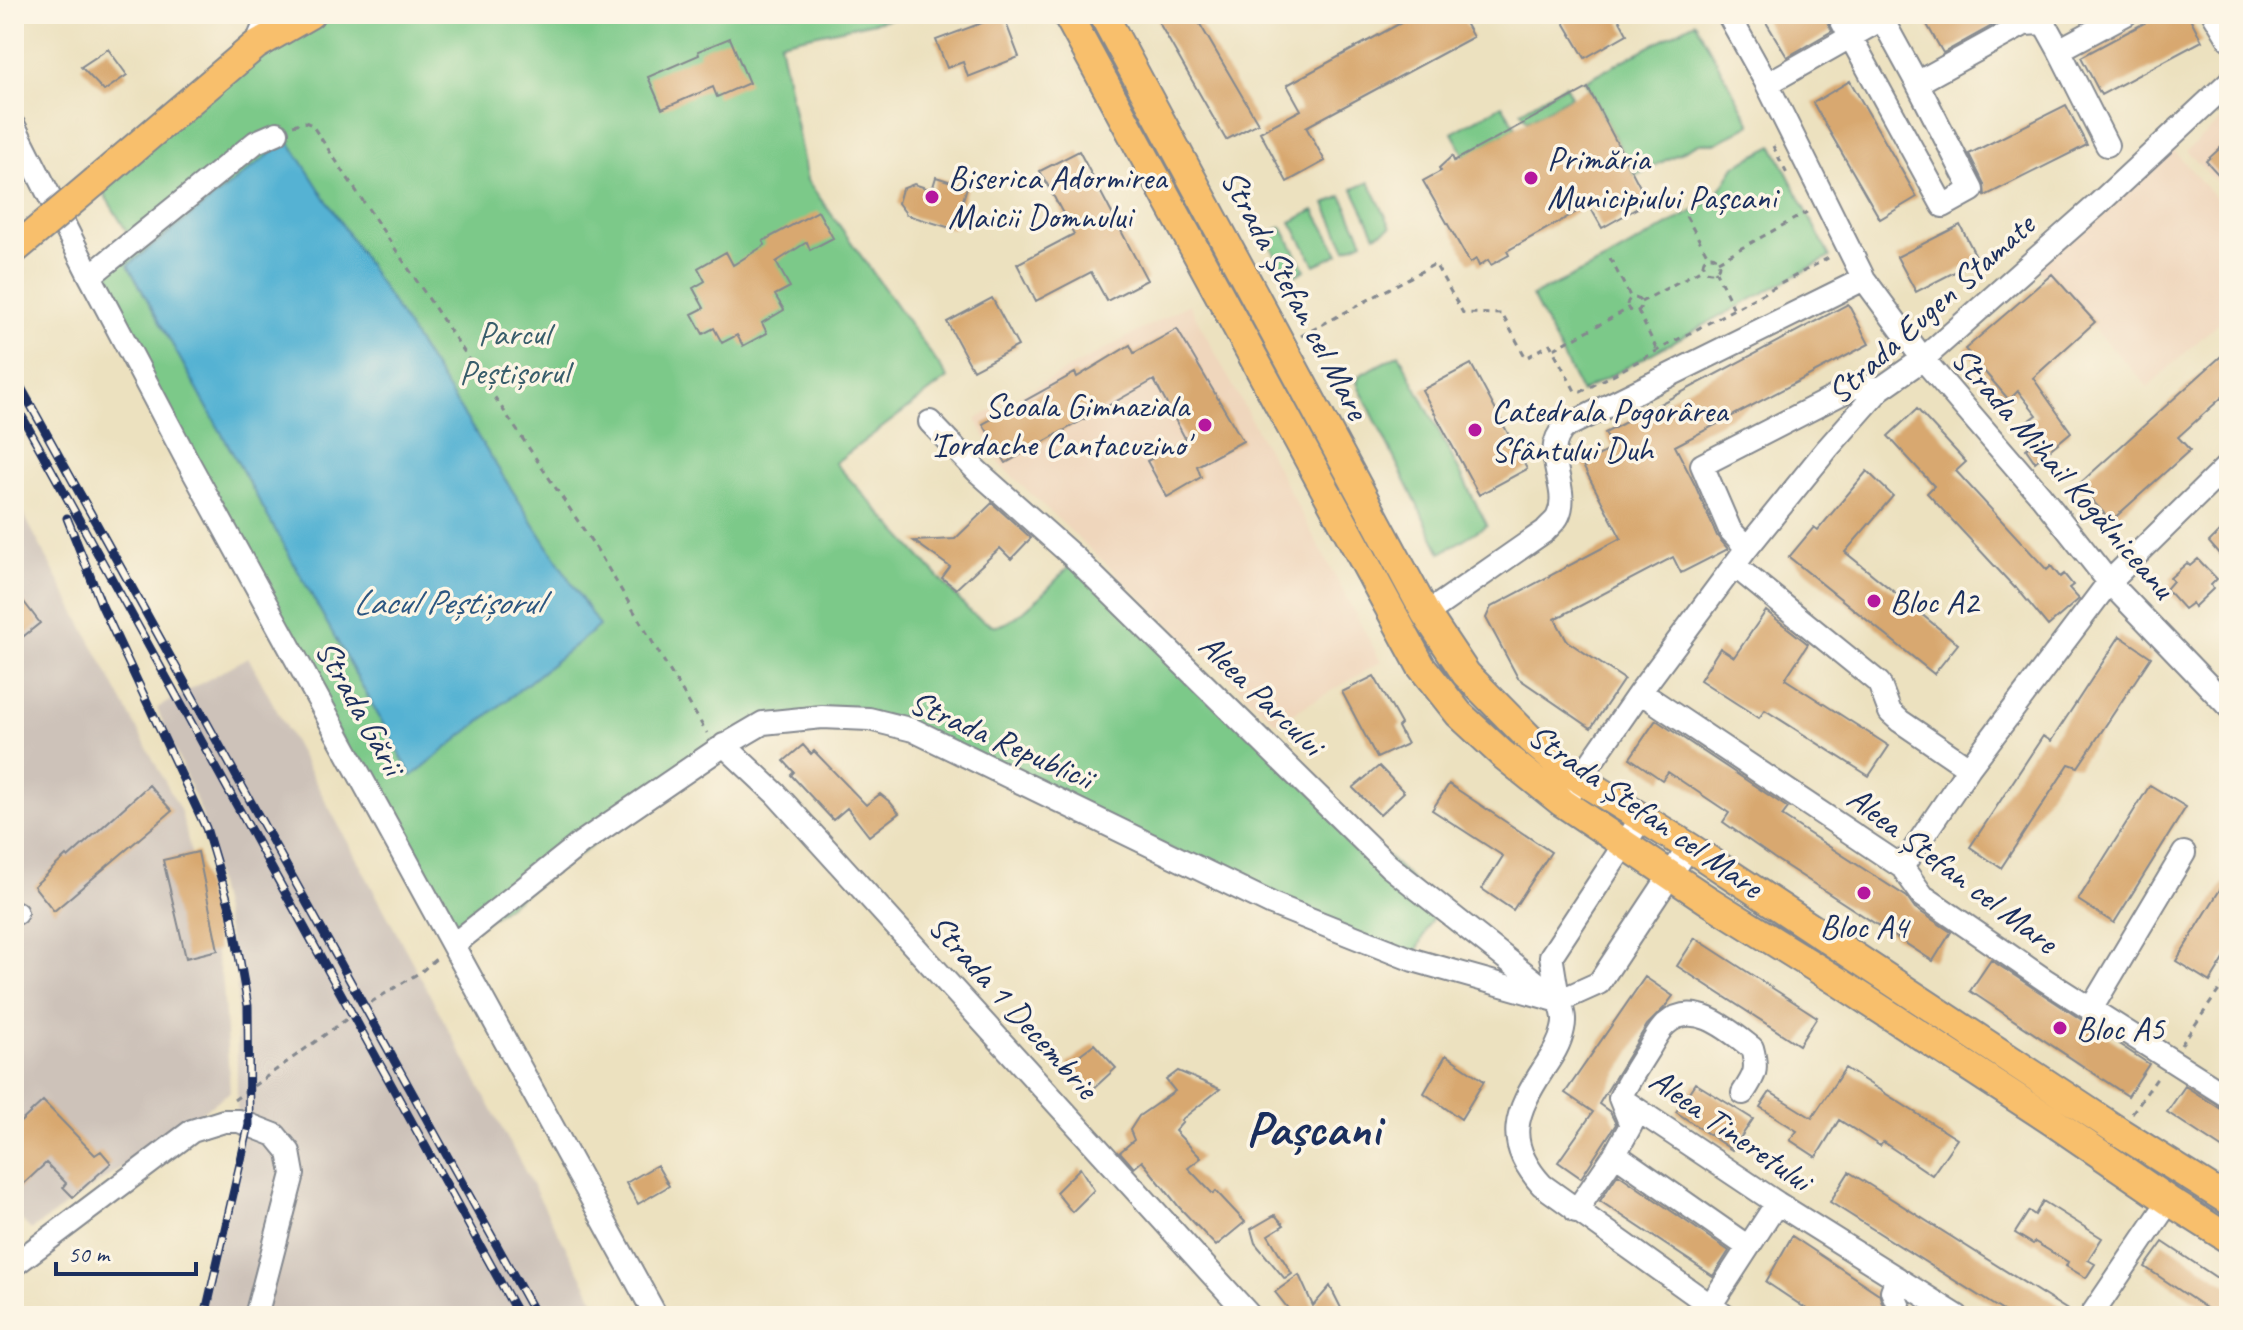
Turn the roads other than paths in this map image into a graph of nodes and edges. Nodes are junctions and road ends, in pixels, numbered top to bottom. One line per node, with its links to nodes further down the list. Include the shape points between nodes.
1 (269, 14): 11 (street)
2 (310, 14): 11 (main road)
3 (1067, 14): 27 (main road, Strada Ștefan cel Mare)
4 (1103, 14): 25 (main road, Strada Ștefan cel Mare)
5 (1728, 14): 15 (street, Strada Mihail Kogălniceanu)
6 (1838, 14): 9 (street)
7 (2126, 14): 12 (street)
8 (2214, 14): 10 (street)
9 (1850, 36): 14 (street, via 1882,19); 14 (street, via 1943,206 1972,190); 15 (street)
10 (2229, 39)
11 (256, 45): 19 (main road, bridge)
12 (2059, 50): 14 (street, via 2044,23 2024,24); 18 (street)
13 (2229, 82): 22 (street, Strada Eugen Stamate)
14 (1917, 83)
15 (1767, 84): 21 (street, Strada Mihail Kogălniceanu)
16 (14, 126): 20 (street, Strada Gării)
17 (277, 133): 20 (street, via 256,142)
18 (2107, 145)
19 (14, 250)
20 (90, 276): 43 (street, Strada Gării)
21 (1864, 279): 22 (street, Strada Mihail Kogălniceanu); 30 (street, via 1565,427 1554,451 1559,515 1545,531)
22 (1923, 359): 23 (street, Strada Eugen Stamate); 29 (street, Strada Mihail Kogălniceanu)
23 (1880, 389): 28 (street, Strada Eugen Stamate); 28 (street, via 1858,385 1702,465)
24 (930, 422): 44 (street, Aleea Parcului, via 1389,866)
25 (1343, 458): 27 (main road); 30 (main road, Strada Ștefan cel Mare)
26 (2229, 464): 29 (street)
27 (1317, 473): 36 (main road, Strada Ștefan cel Mare, via 1421,666 1470,724)
28 (1741, 557): 31 (street, Strada Eugen Stamate); 34 (street, via 1879,683 1890,712)
29 (2109, 582): 32 (street, Strada Mihail Kogălniceanu); 34 (street)
30 (1426, 614): 35 (main road, Strada Ștefan cel Mare, via 1493,704)
31 (1640, 692): 35 (street, Strada Eugen Stamate); 41 (street, Aleea Ștefan cel Mare)
32 (2229, 707)
33 (720, 747): 43 (street, Strada Republicii, via 581,843); 44 (street, Strada Republicii, via 763,723 822,717 869,719 913,730 1272,904 1413,960); 61 (street, Strada 1 Decembrie, via 776,794)
34 (1969, 768): 41 (street)
35 (1580, 779): 36 (street, Strada Eugen Stamate); 37 (main road, Strada Ștefan cel Mare)
36 (1563, 803): 38 (main road, Strada Ștefan cel Mare)
37 (1641, 819): 38 (street); 39 (main road, Strada Ștefan cel Mare)
38 (1626, 844): 42 (main road, Strada Ștefan cel Mare); 44 (street, via 1551,956)
39 (1689, 847): 42 (street); 51 (main road, Strada Ștefan cel Mare)
40 (2184, 853): 45 (street)
41 (1902, 867): 45 (street, Aleea Ștefan cel Mare, via 1923,896)
42 (1671, 874): 44 (street, via 1599,983); 50 (main road, Strada Ștefan cel Mare)
43 (453, 945): 60 (street, Strada Gării)
44 (1559, 1001): 53 (street, via 1563,1029 1524,1102 1517,1142 1529,1171)
45 (2091, 1009): 47 (street, Aleea Ștefan cel Mare)
46 (1743, 1093): 48 (street, Aleea Tineretului, via 1756,1074 1752,1048 1703,1016 1688,1014 1663,1027)
47 (2229, 1097)
48 (1620, 1098): 49 (street, via 1631,1125); 52 (street, Aleea Tineretului)
49 (1615, 1154): 53 (street); 55 (street)
50 (2169, 1201): 54 (main road, Strada Ștefan cel Mare); 64 (street)
51 (2229, 1201)
52 (1777, 1203): 55 (street); 57 (street, Aleea Tineretului)
53 (1576, 1211): 58 (street)
54 (2229, 1239)
55 (1748, 1247): 58 (street)
56 (14, 1265): 59 (street, via 192,1131 239,1121 275,1135 289,1152 293,1174)
57 (1897, 1278): 62 (street, via 1892,1291); 63 (street, Aleea Tineretului)
58 (1718, 1311)
59 (256, 1316)
60 (656, 1316)
61 (1250, 1316)
62 (1898, 1316)
63 (1957, 1316)
64 (2091, 1316)

